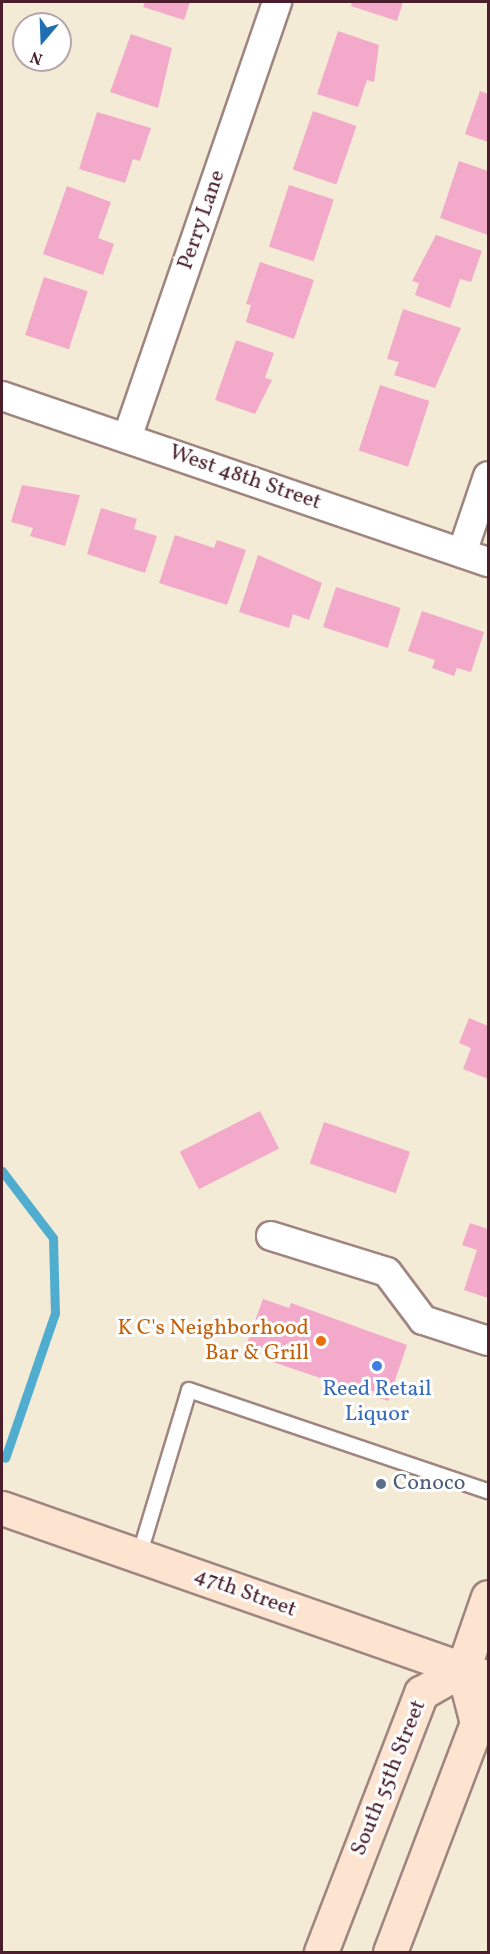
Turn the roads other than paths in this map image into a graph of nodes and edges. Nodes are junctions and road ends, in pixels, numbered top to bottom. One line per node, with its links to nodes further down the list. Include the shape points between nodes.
1 (277, 2): 3 (street, Perry Lane)
2 (2, 396): 3 (street, West 48th Street)
3 (127, 438): 5 (street, West 48th Street)
4 (489, 476): 5 (street)
5 (462, 553): 6 (street, West 48th Street)
6 (489, 562)
7 (271, 1236): 8 (street, via 387,1272 423,1320)
8 (489, 1341)
9 (489, 1491): 11 (lane, via 189,1390)
10 (2, 1508): 11 (street, 47th Street)
11 (139, 1556): 13 (street, 47th Street)
12 (489, 1597): 13 (street)
13 (476, 1673): 14 (street, South 55th Street, via 421,1693); 15 (street, via 477,1723)
14 (321, 1953)
15 (390, 1953)

